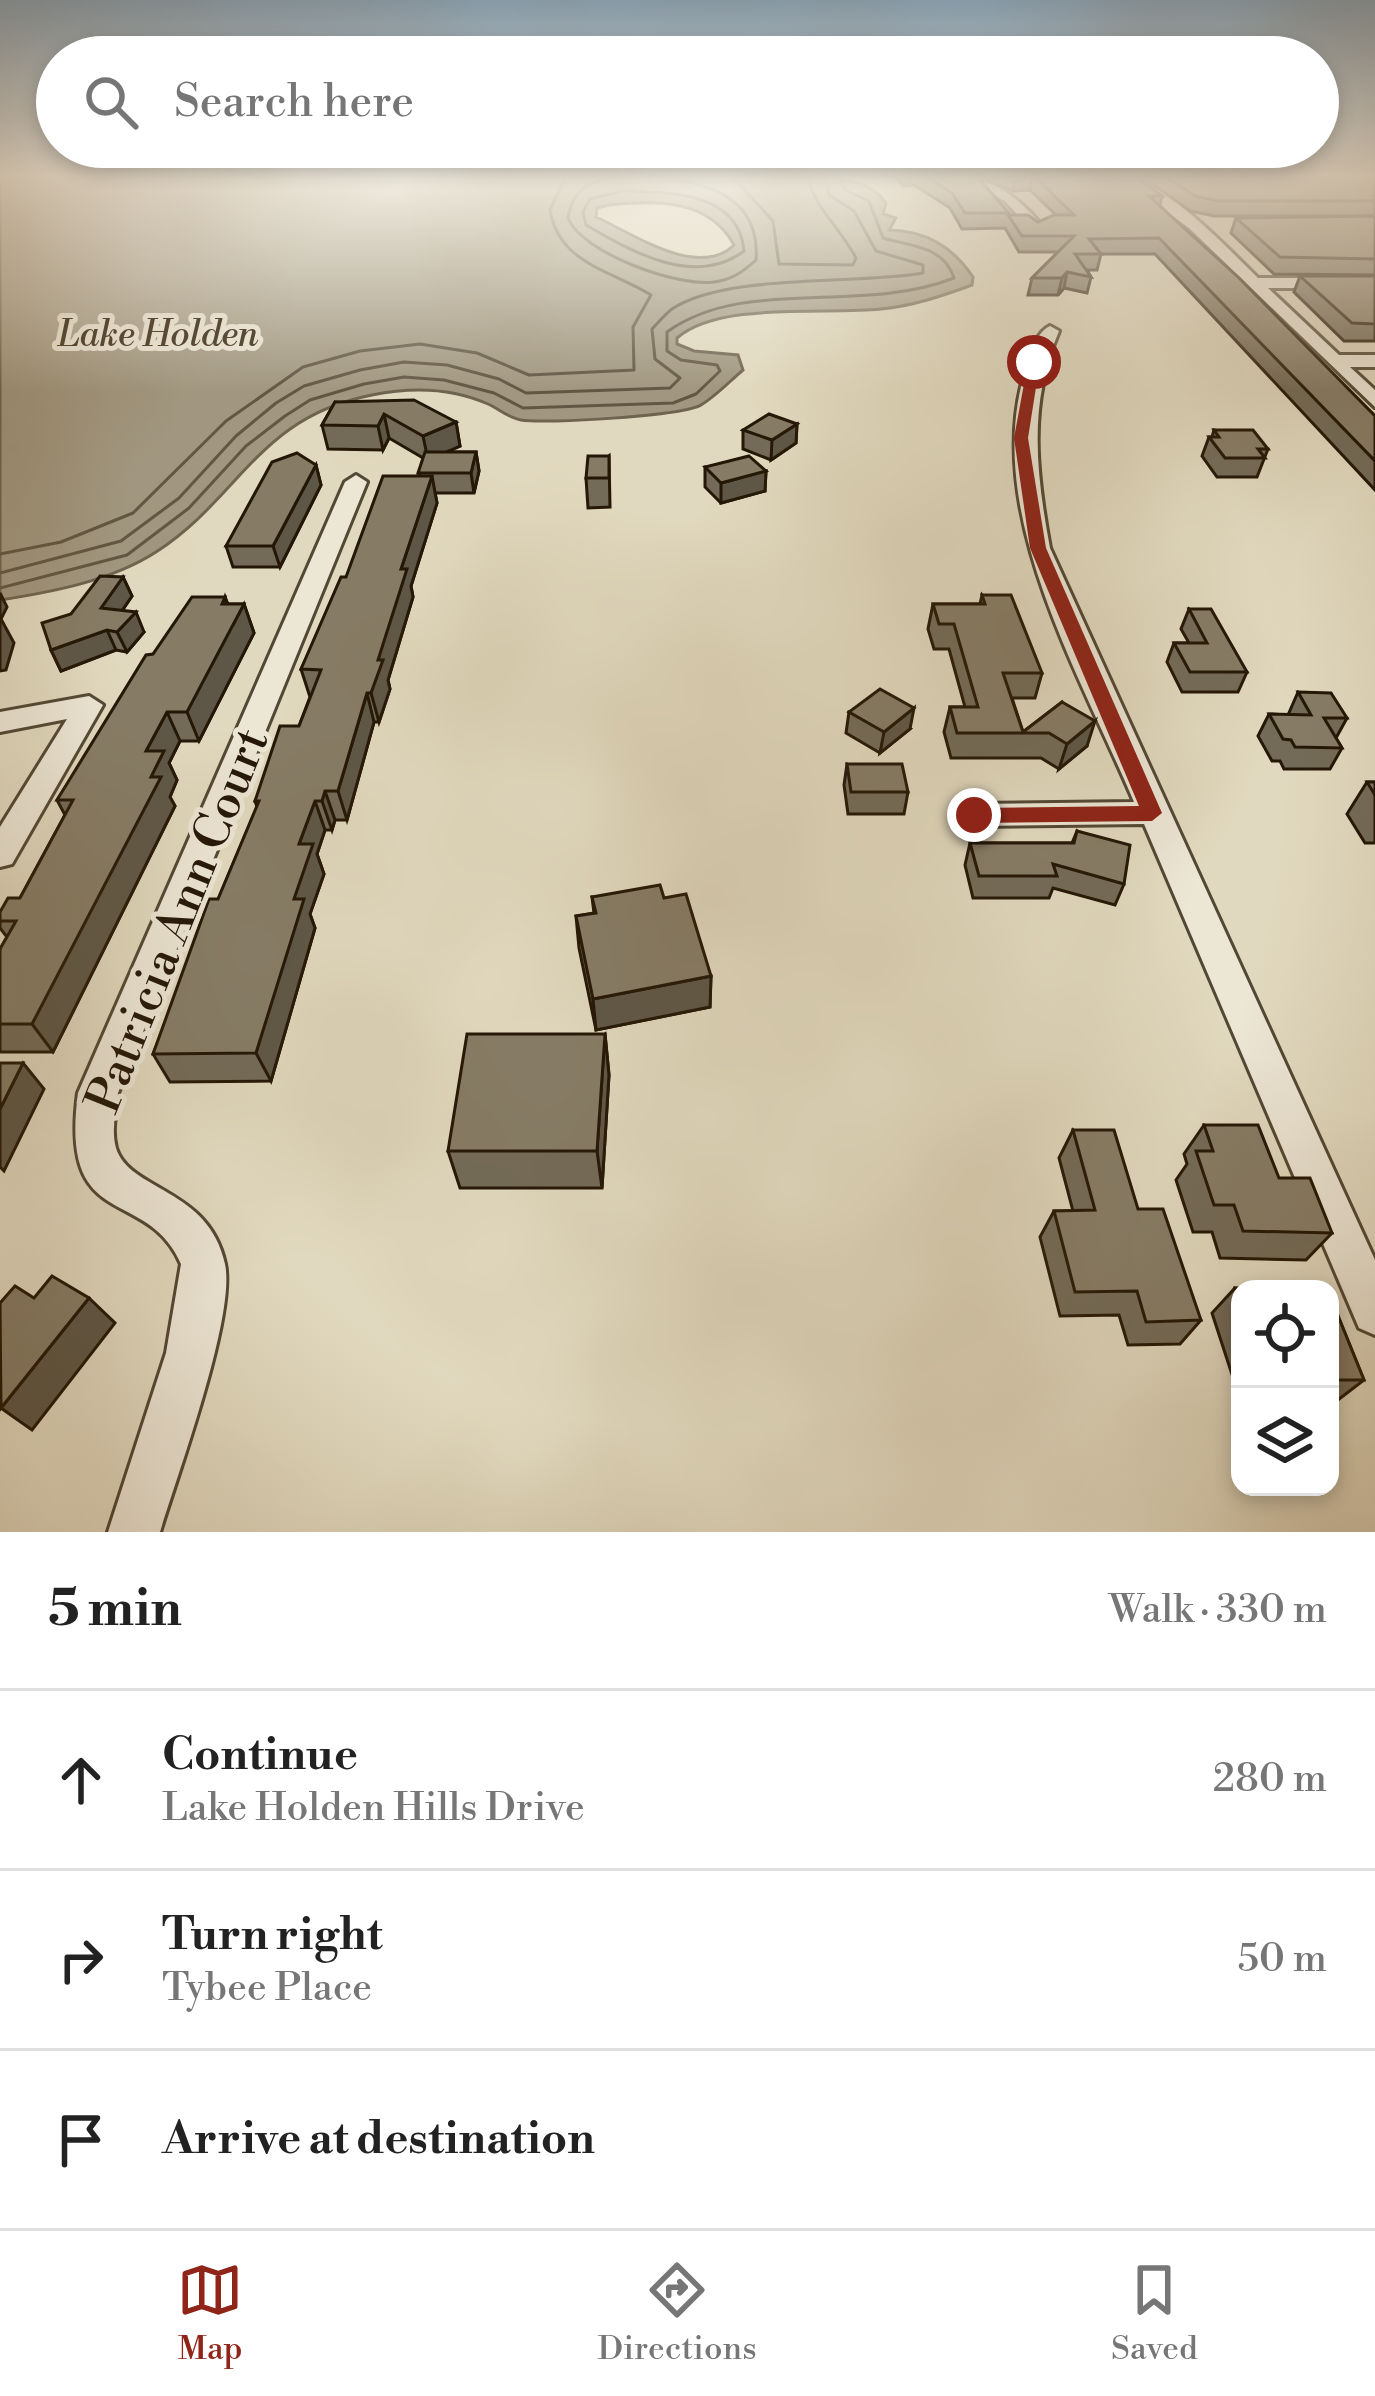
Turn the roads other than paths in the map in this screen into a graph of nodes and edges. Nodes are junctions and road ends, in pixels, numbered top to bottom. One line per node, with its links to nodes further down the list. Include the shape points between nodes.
1 (1217, 247): 2 (street)
2 (1254, 283): 3 (street); 5 (street)
3 (1375, 283)
4 (1050, 332): 10 (street, via 1034,362 1021,438 1038,548)
5 (1334, 361): 6 (street); 7 (street)
6 (1375, 361)
7 (1375, 401)
8 (356, 482): 14 (street, Patricia Ann Court, via 90,1125 96,1158 114,1186 179,1223 205,1268 197,1322)
9 (0, 722): 12 (street, via 89,705)
10 (1152, 813): 11 (street); 13 (street)
11 (974, 815)
12 (0, 855)
13 (1375, 1312)
14 (134, 1532)

